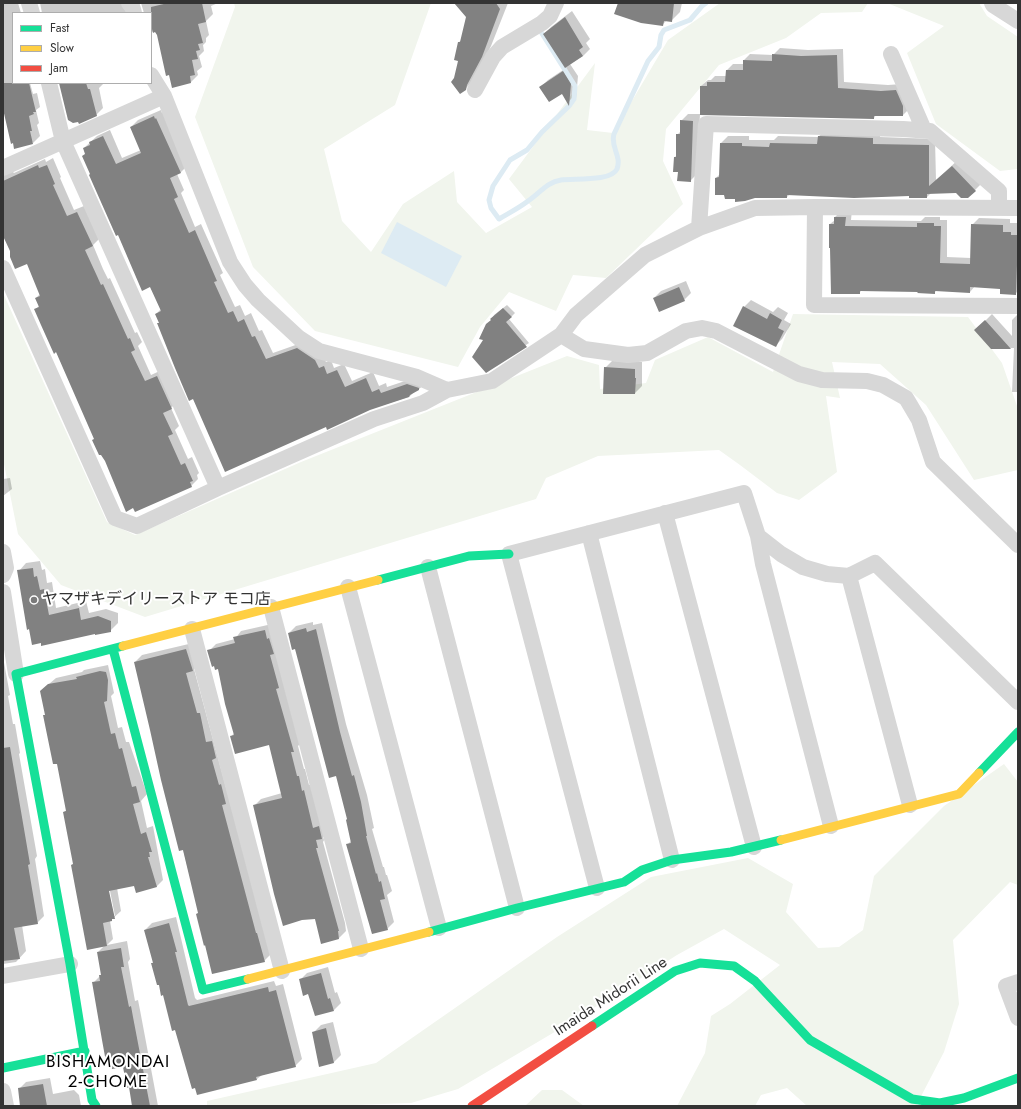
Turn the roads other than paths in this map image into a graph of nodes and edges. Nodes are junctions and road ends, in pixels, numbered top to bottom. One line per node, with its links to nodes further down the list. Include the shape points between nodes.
1 (556, 3): 7 (street, via 550,16 542,23 502,47 493,57)
2 (992, 3): 3 (street)
3 (1018, 21)
4 (891, 54): 9 (street)
5 (152, 77): 8 (street)
6 (49, 84): 10 (street)
7 (475, 90)
8 (164, 96): 10 (street); 19 (street, via 230,262 245,286 258,300 299,338 319,351 417,377)
9 (924, 130): 13 (street, via 930,131 998,191); 15 (street, via 706,124)
10 (63, 141): 11 (street); 20 (street)
11 (3, 168)
12 (815, 207): 13 (street); 15 (street, via 755,208); 17 (street, via 814,305)
13 (999, 208): 14 (street)
14 (1018, 208)
15 (699, 228): 18 (street, via 645,255 576,315)
16 (3, 268): 20 (street, via 115,518 137,526)
17 (1018, 306)
18 (561, 335): 19 (street, via 492,381); 24 (street, via 584,349 628,355 647,353 686,331 702,328 716,331 799,374 822,380 883,385 906,398 919,420 933,462)
19 (447, 390): 20 (street, via 423,403 374,420)
20 (218, 488)
21 (665, 513): 22 (street); 23 (street, via 744,493); 40 (street)
22 (588, 533): 26 (street); 41 (street)
23 (758, 536): 29 (street, via 803,567 827,574); 39 (street)
24 (1018, 545)
25 (3, 552): 28 (street, via 6,568)
26 (510, 554): 27 (street, via 469,556); 42 (street)
27 (428, 567): 30 (street); 43 (street)
28 (3, 575)
29 (849, 576): 36 (street, via 875,563); 38 (street)
30 (348, 588): 32 (street); 44 (street)
31 (3, 592): 35 (street)
32 (271, 607): 33 (street); 45 (street)
33 (192, 629): 34 (street); 47 (street)
34 (113, 649): 35 (street); 47 (street, via 203,990)
35 (16, 674): 46 (street)
36 (1018, 702)
37 (1018, 732): 38 (street, via 959,794)
38 (910, 805): 39 (street)
39 (830, 826): 40 (street)
40 (754, 847): 41 (street)
41 (672, 860): 42 (street, via 642,870 624,882)
42 (597, 888): 43 (street)
43 (517, 908): 44 (street)
44 (439, 928): 45 (street)
45 (361, 949): 47 (street)
46 (70, 964): 48 (street); 51 (street)
47 (282, 971)
48 (3, 976)
49 (1018, 982): 50 (street, via 1006,986)
50 (1018, 1018)
51 (85, 1051): 52 (street); 56 (street, via 92,1100)
52 (3, 1068)
53 (1018, 1078): 57 (street, Imaida Midorii Line, via 952,1101 940,1103 912,1099 810,1040 755,981 734,966 700,963 676,971)
54 (3, 1091): 55 (street)
55 (6, 1106)
56 (96, 1106)
57 (472, 1106)

